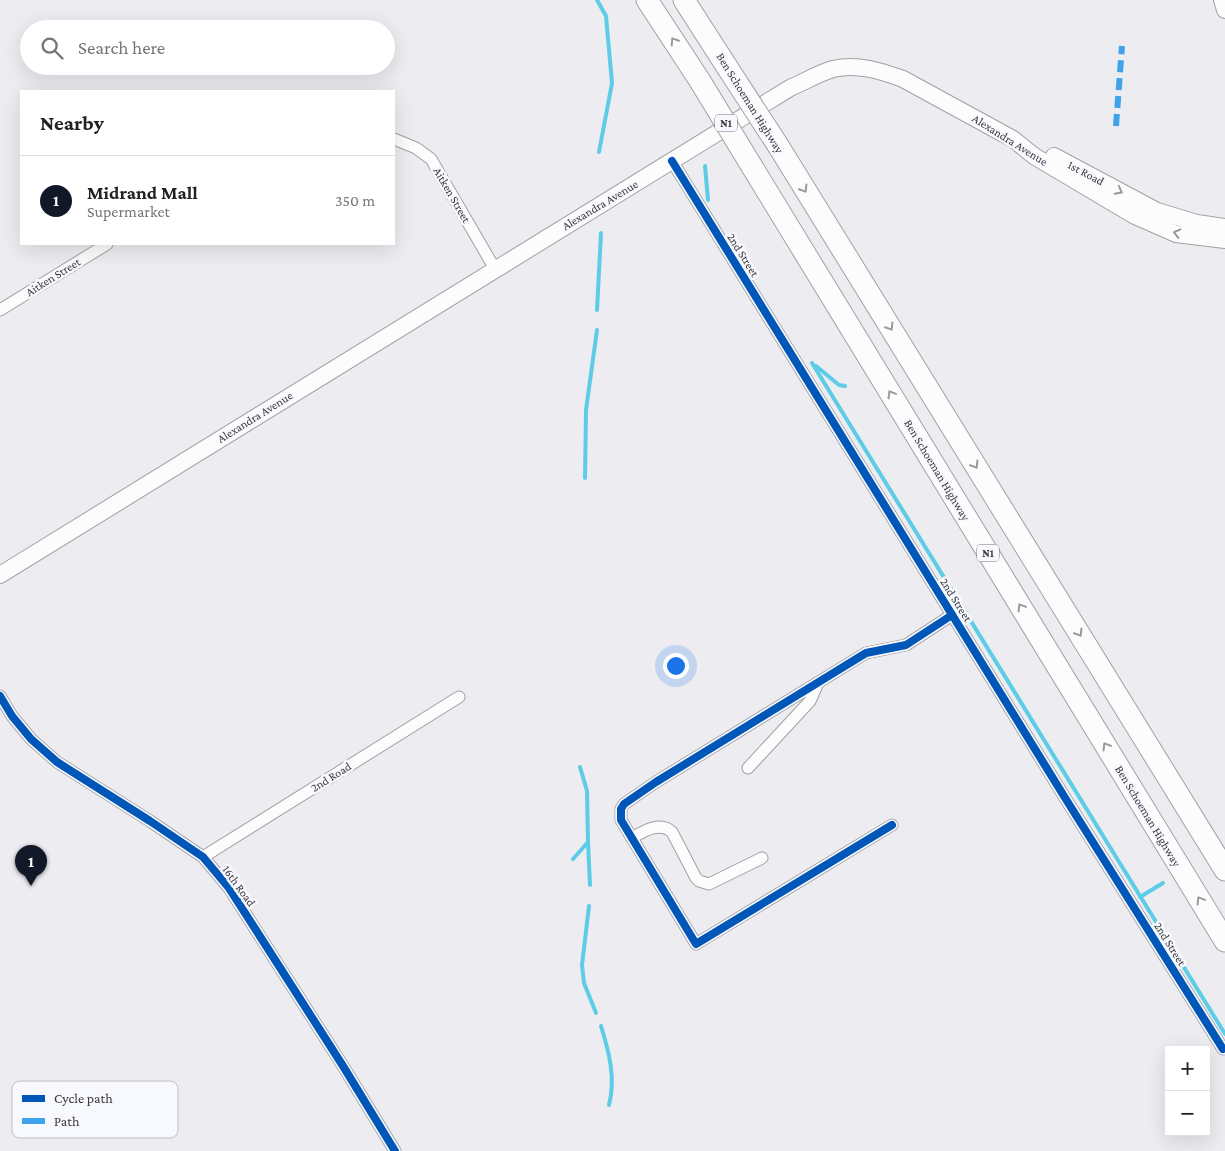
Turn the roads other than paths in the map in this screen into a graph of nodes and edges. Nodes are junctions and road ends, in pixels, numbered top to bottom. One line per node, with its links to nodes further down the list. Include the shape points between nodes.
1 (647, 0): 24 (highway, Ben Schoeman Highway / N1, one-way to 1, bridge, via 700,81)
2 (684, 0): 23 (highway, Ben Schoeman Highway / N1, one-way to 23, bridge, via 779,147)
3 (1222, 0): 4 (main road)
4 (1225, 10)
5 (395, 139): 11 (street, Aitken Street, via 431,159)
6 (1013, 139): 7 (main road, Alexandra Avenue, via 903,79 852,66 834,69 790,88); 8 (main road, 1st Road, one-way to 8, via 1038,147 1157,211 1197,223); 9 (main road, Alexandra Avenue, one-way to 6, via 1176,234 1152,225 1042,161)
7 (672, 161): 11 (main road, Alexandra Avenue); 14 (street, 2nd Street)
8 (1225, 227)
9 (1225, 240)
10 (105, 245): 12 (street, Aitken Street)
11 (494, 268): 13 (main road, Alexandra Avenue)
12 (0, 310)
13 (0, 575)
14 (952, 615): 15 (street, via 906,645 866,653); 25 (street, 2nd Street)
15 (818, 683): 18 (street, via 810,701); 20 (street, via 624,804 620,809 622,820)
16 (0, 696): 21 (street, 16th Road, via 31,739 57,762)
17 (459, 697): 21 (street, 2nd Road)
18 (748, 768)
19 (892, 825): 20 (street, via 696,944)
20 (632, 838): 22 (street, via 645,830 668,828 696,878 709,884)
21 (203, 857): 26 (street, 16th Road, via 229,888)
22 (762, 858)
23 (1225, 870)
24 (1225, 941)
25 (1223, 1049)
26 (395, 1151)

